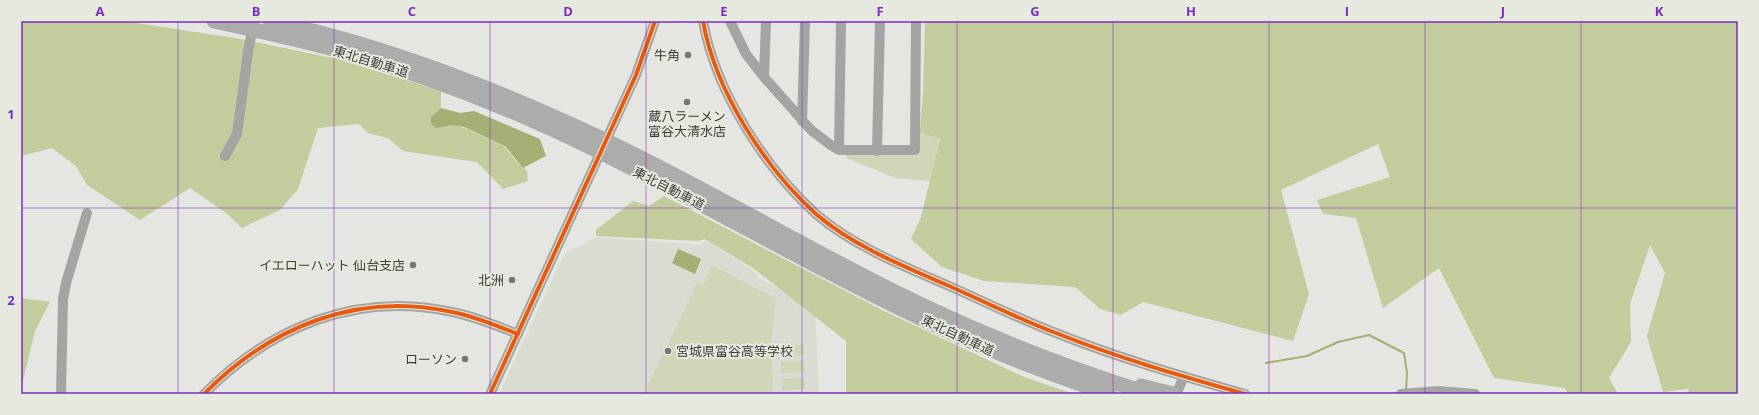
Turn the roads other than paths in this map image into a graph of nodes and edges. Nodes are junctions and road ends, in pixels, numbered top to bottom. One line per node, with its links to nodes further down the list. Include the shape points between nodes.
1 (214, 21): 25 (highway, 東北自動車道, via 329,48 389,66 513,113 587,146 894,305 1045,372)
2 (254, 21): 16 (street, via 237,134)
3 (270, 21): 19 (highway, 東北自動車道, via 340,38 404,58 519,101 593,134 901,295)
4 (655, 21): 18 (street, via 645,52 616,120)
5 (703, 21): 20 (street, via 719,77 761,151 799,197 835,228 884,256 1056,333)
6 (730, 21): 12 (street, via 746,54)
7 (766, 21): 12 (street)
8 (805, 21): 13 (street)
9 (841, 21): 14 (street)
10 (880, 21): 15 (street)
11 (916, 21): 15 (street, via 915,150)
12 (764, 77): 13 (street)
13 (802, 121): 14 (street, via 820,138)
14 (839, 150): 15 (street)
15 (876, 151)
16 (225, 156)
17 (87, 213): 22 (street, via 64,294)
18 (518, 334): 23 (street, via 453,312 428,308 384,306 353,310 325,316 287,332 256,350 224,374); 24 (street)
19 (1048, 359): 21 (highway); 26 (highway, 東北自動車道)
20 (1184, 376): 21 (street); 27 (street)
21 (1176, 391)
22 (61, 394)
23 (204, 394)
24 (490, 394)
25 (1109, 394)
26 (1150, 394)
27 (1245, 394)
28 (1404, 394): 29 (street, via 1438,391)
29 (1475, 394)

